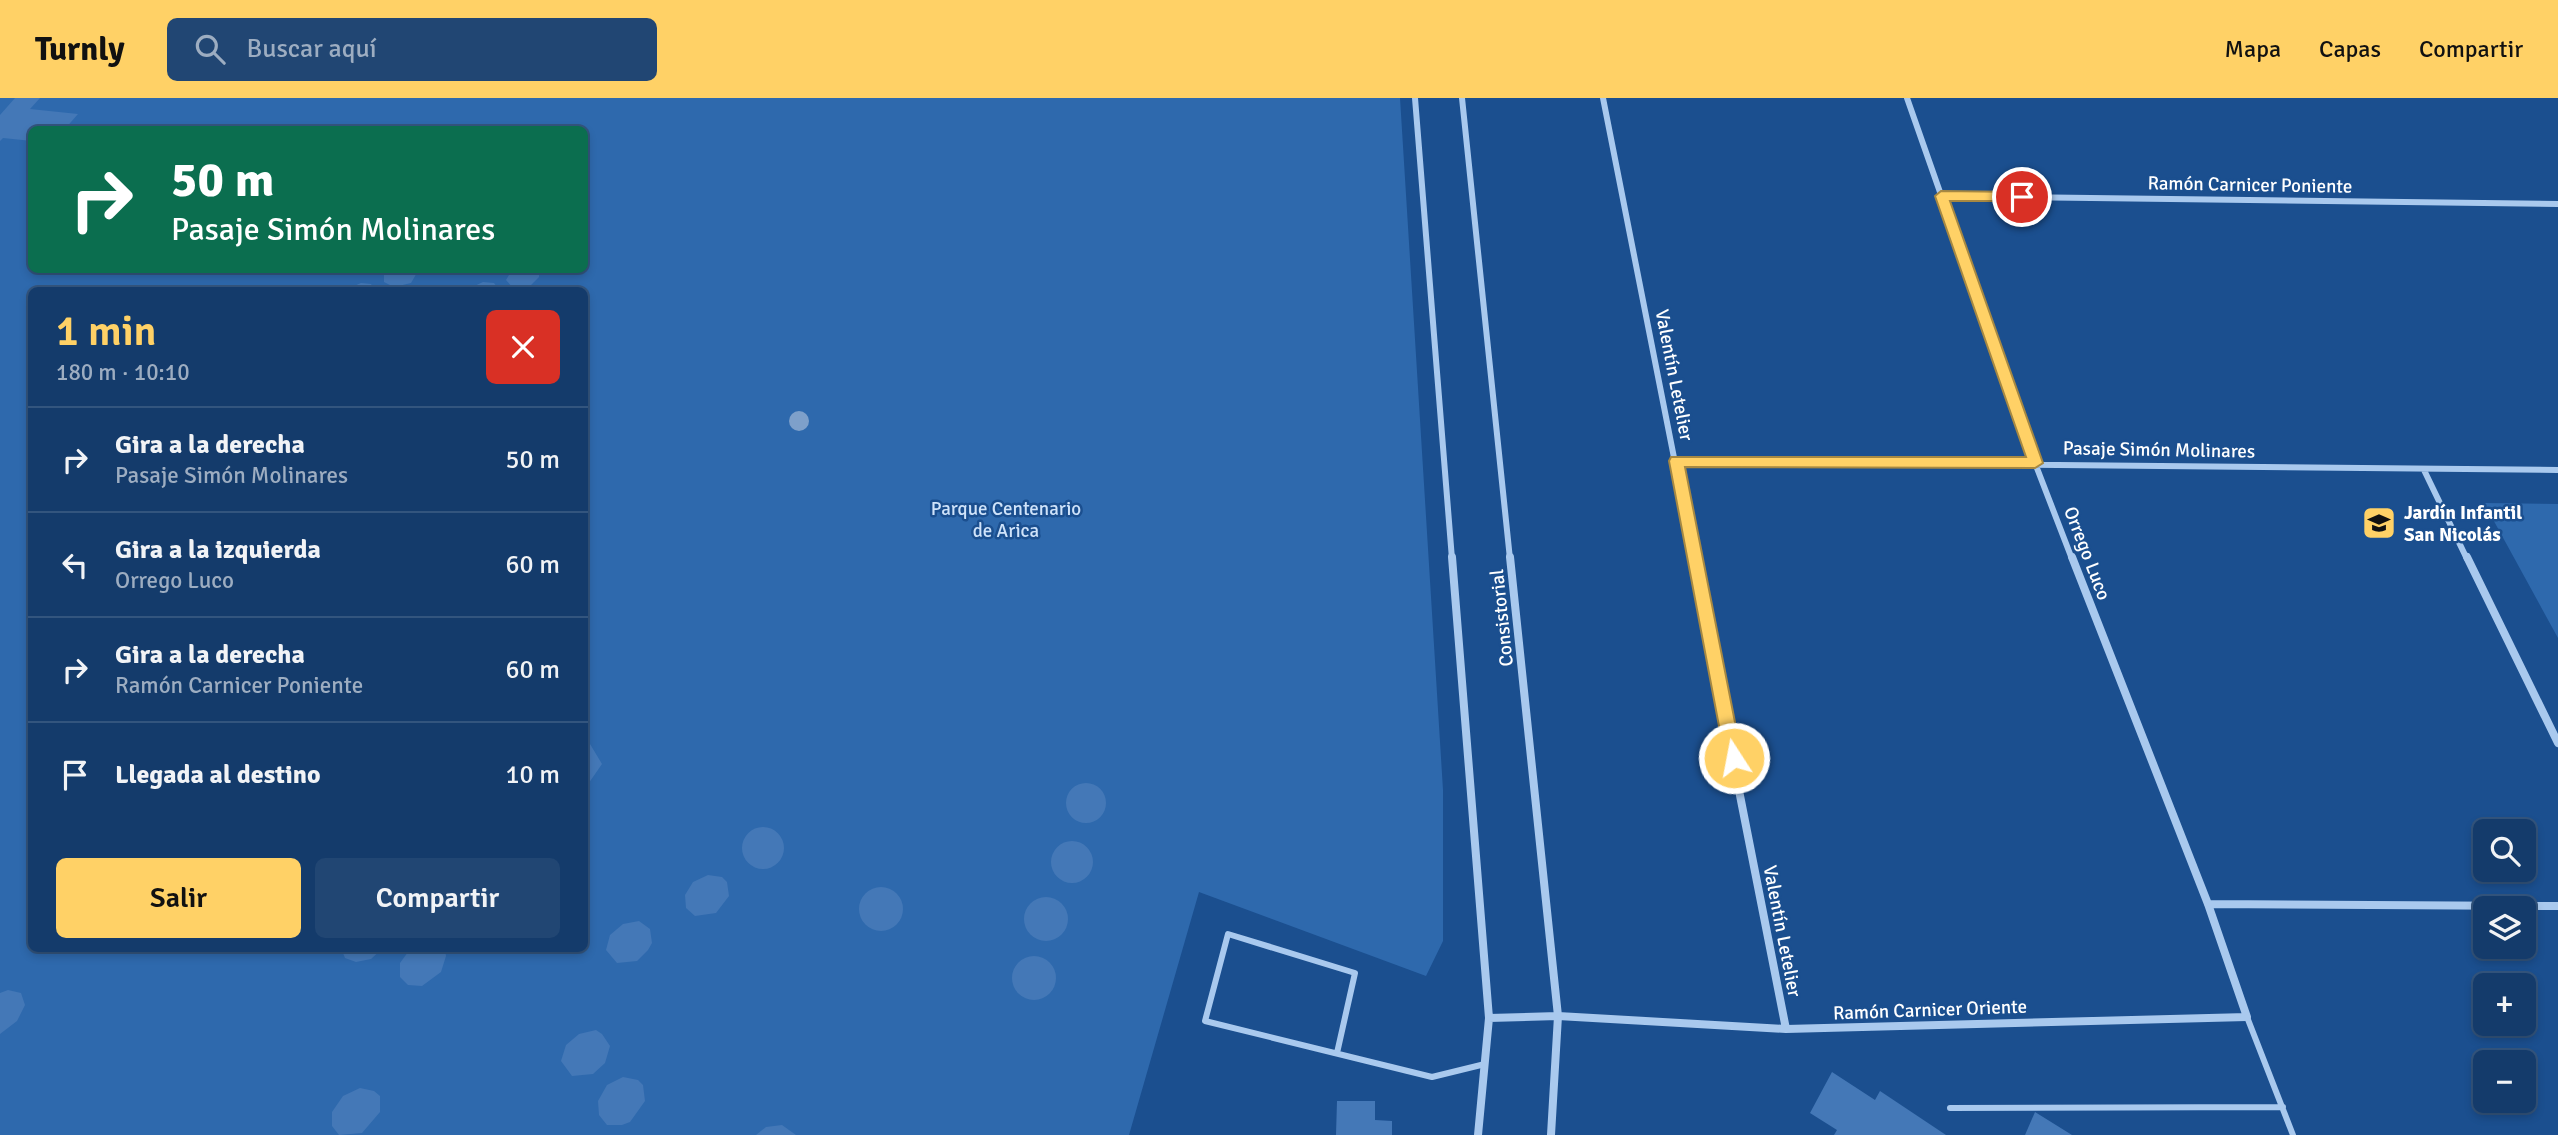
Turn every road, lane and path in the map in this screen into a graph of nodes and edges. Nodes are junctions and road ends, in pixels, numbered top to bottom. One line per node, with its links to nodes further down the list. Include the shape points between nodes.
1 (1415, 98): 16 (street)
2 (1462, 98): 14 (street, Consistorial)
3 (1603, 98): 7 (street, Valentín Letelier)
4 (1907, 98): 5 (street, Orrego Luco)
5 (1941, 196): 6 (street, Ramón Carnicer Poniente); 8 (street, Orrego Luco)
6 (2558, 205)
7 (1676, 461): 8 (street, Pasaje Simón Molinares); 17 (street, Valentín Letelier)
8 (2035, 463): 9 (street, Pasaje Simón Molinares); 12 (street, Orrego Luco)
9 (2424, 470): 10 (street, Pasaje Simón Molinares); 11 (street)
10 (2558, 470)
11 (2558, 743)
12 (2208, 904): 13 (street); 15 (street, Orrego Luco)
13 (2558, 906)
14 (1558, 1016): 16 (street, Ramón Carnicer Oriente); 17 (street, Ramón Carnicer Oriente); 23 (street, Consistorial)
15 (2247, 1017): 17 (street, Ramón Carnicer Oriente); 20 (lane)
16 (1489, 1018): 19 (street)
17 (1786, 1029)
18 (1338, 1053): 18 (lane, via 1205,1021 1228,934 1356,973); 19 (lane, via 1432,1077)
19 (1485, 1064): 22 (street)
20 (2283, 1107): 21 (lane); 24 (lane)
21 (1950, 1108)
22 (1478, 1135)
23 (1551, 1135)
24 (2293, 1135)

